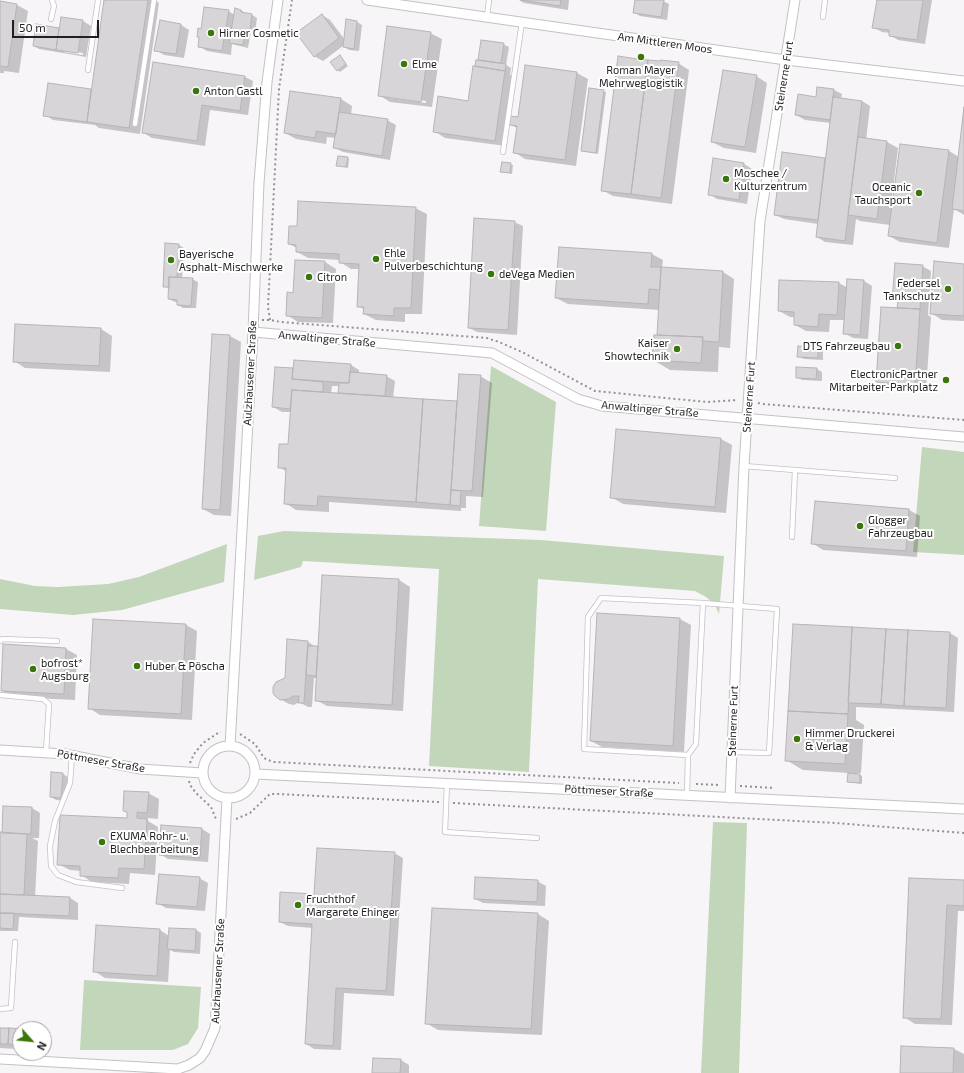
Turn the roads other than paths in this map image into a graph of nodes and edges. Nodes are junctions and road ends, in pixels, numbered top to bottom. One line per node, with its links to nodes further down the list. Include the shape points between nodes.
1 (52, 0): 11 (lane, via 54,6)
2 (98, 0): 14 (lane)
3 (154, 0): 16 (lane)
4 (278, 0): 18 (street, Aulzhausener Straße, via 267,82 259,183)
5 (367, 0): 9 (street, Am Mittleren Moos)
6 (489, 0): 9 (lane)
7 (796, 0): 13 (street, Steinerne Furt)
8 (825, 0): 10 (lane)
9 (487, 17): 12 (street, Am Mittleren Moos)
10 (823, 17)
11 (51, 19)
12 (522, 22): 13 (street, Am Mittleren Moos); 17 (lane)
13 (786, 60): 15 (street, Am Mittleren Moos); 19 (street, Steinerne Furt, via 760,221)
14 (88, 70)
15 (964, 81)
16 (135, 124)
17 (503, 152)
18 (253, 332): 19 (street, Anwaltinger Straße, via 492,353 578,399 602,406); 30 (street, Aulzhausener Straße)
19 (748, 418): 20 (street, Anwaltinger Straße); 21 (street, Steinerne Furt)
20 (964, 437)
21 (744, 466): 22 (lane); 26 (street, Steinerne Furt)
22 (795, 470): 23 (lane); 24 (lane)
23 (895, 478)
24 (792, 537)
25 (703, 603): 26 (lane); 34 (lane, via 696,744); 34 (lane, via 601,598 588,617 584,749)
26 (738, 605): 33 (street, Steinerne Furt); 33 (lane, via 777,609 769,753)
27 (0, 641): 28 (lane)
28 (57, 641)
29 (0, 695): 32 (lane, via 43,699 49,704)
30 (230, 746): 36 (street, via 216,749 210,754); 37 (street, via 245,752 251,758)
31 (0, 750): 32 (street, Pöttmeser Straße)
32 (46, 752): 35 (street, Pöttmeser Straße)
33 (732, 752): 41 (street, Steinerne Furt)
34 (688, 754): 39 (lane)
35 (72, 755): 36 (street, Pöttmeser Straße, via 140,768); 44 (lane, via 70,783 55,821 50,846 51,866 58,875 76,882)
36 (202, 773): 40 (street, via 207,788 220,797)
37 (255, 774): 38 (street, Pöttmeser Straße); 40 (street, via 249,789 235,798)
38 (447, 782): 39 (street, Pöttmeser Straße); 43 (lane, via 445,832)
39 (688, 795): 41 (street, Pöttmeser Straße)
40 (227, 798): 47 (street, Aulzhausener Straße, via 215,1028 210,1043 200,1058 178,1068)
41 (730, 798): 42 (street, Pöttmeser Straße)
42 (964, 809)
43 (537, 838)
44 (122, 888)
45 (15, 942): 46 (lane, via 11,1008)
46 (0, 1009)
47 (0, 1059)

